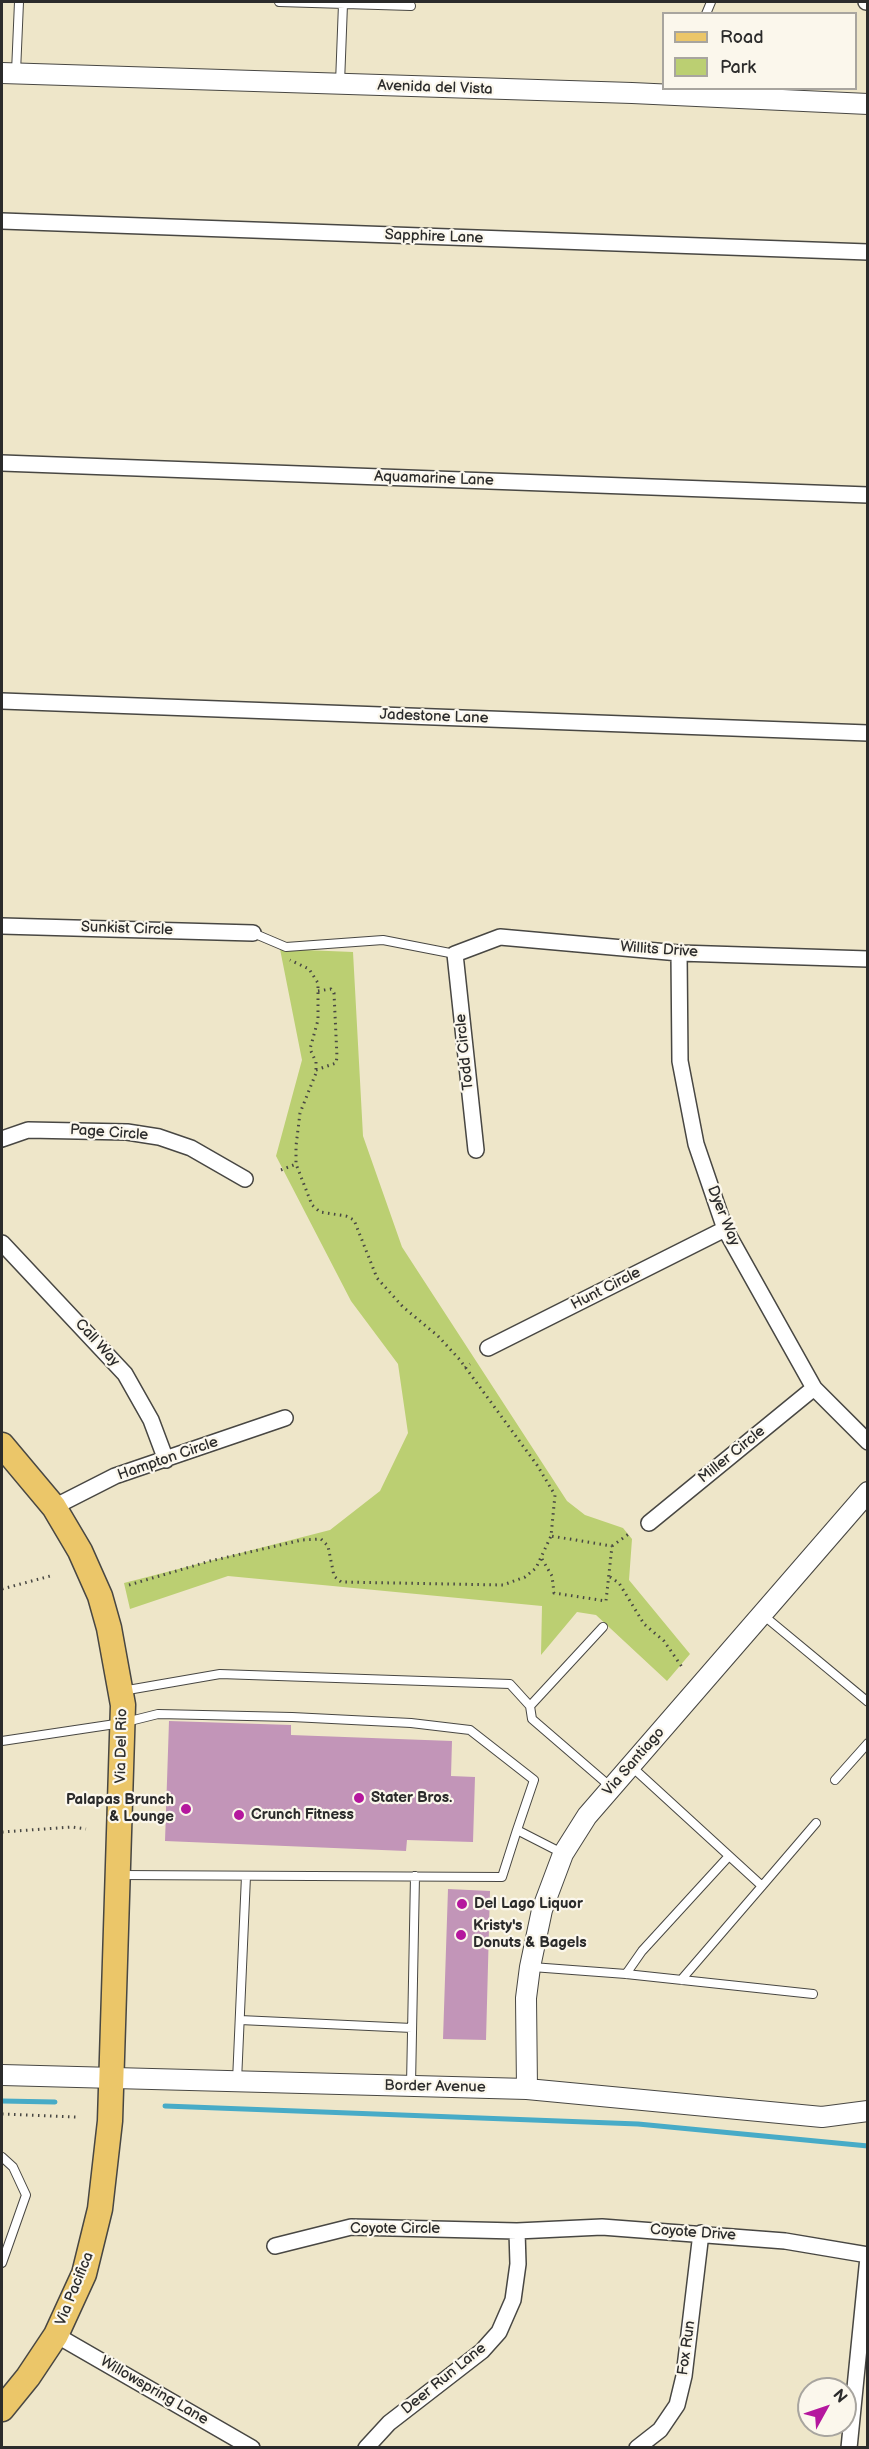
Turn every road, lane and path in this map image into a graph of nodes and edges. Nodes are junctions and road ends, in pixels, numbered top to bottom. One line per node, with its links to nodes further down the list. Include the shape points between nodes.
1 (19, 2): 5 (lane)
2 (279, 2): 3 (lane)
3 (343, 4): 4 (lane); 6 (lane)
4 (411, 6)
5 (9, 73): 6 (street, Avenida del Vista)
6 (340, 85): 7 (street, Avenida del Vista)
7 (673, 92): 8 (street, Avenida del Vista)
8 (867, 104)
9 (2, 221): 10 (street, Sapphire Lane)
10 (867, 252)
11 (2, 462): 12 (street, Aquamarine Lane)
12 (867, 495)
13 (2, 701): 14 (street, Jadestone Lane)
14 (867, 733)
15 (2, 926): 16 (street, Sunkist Circle)
16 (253, 933): 18 (lane, via 286,947 383,940)
17 (679, 953): 18 (street, Willits Drive, via 500,937); 20 (street, Willits Drive); 28 (street, Dyer Way, via 680,1061 696,1144)
18 (454, 954): 24 (street, Todd Circle)
19 (287, 959): 21 (path, via 315,975)
20 (867, 959)
21 (318, 991): 22 (path, via 318,1020 310,1049); 22 (path, via 331,988 333,993 337,1057 336,1063)
22 (316, 1070): 25 (path, via 300,1113)
23 (2, 1139): 27 (street, Page Circle, via 28,1130 148,1135 191,1148)
24 (476, 1150)
25 (296, 1164): 26 (path); 32 (path, via 315,1209 346,1216 358,1224 377,1278 411,1315 438,1336)
26 (281, 1170)
27 (245, 1179)
28 (725, 1229): 30 (street, Hunt Circle); 33 (street, Dyer Way)
29 (2, 1243): 37 (street, Call Way, via 125,1374 147,1412)
30 (488, 1348)
31 (470, 1364): 32 (path)
32 (465, 1368): 42 (path, via 537,1465 555,1496)
33 (814, 1388): 35 (street, Dyer Way); 40 (street, Miller Circle)
34 (285, 1418): 37 (street, Hampton Circle)
35 (867, 1442)
36 (2, 1445): 39 (main road, Via Del Rio)
37 (166, 1460): 39 (street, Hampton Circle, via 115,1476)
38 (867, 1492): 49 (street, Via Santiago)
39 (54, 1507): 52 (main road, Via Del Rio, via 100,1596)
40 (649, 1523)
41 (630, 1533): 43 (path)
42 (552, 1536): 43 (path); 44 (path)
43 (612, 1546): 46 (path)
44 (542, 1559): 46 (path, via 557,1594 606,1601); 47 (path, via 525,1577 503,1585 341,1582 334,1576 325,1541 302,1540)
45 (54, 1575): 48 (path)
46 (610, 1577): 51 (path, via 619,1583 644,1624 664,1641)
47 (129, 1585)
48 (2, 1588)
49 (762, 1614): 53 (lane); 58 (street, Via Santiago)
50 (603, 1627): 54 (lane)
51 (682, 1667)
52 (121, 1692): 54 (lane, via 220,1674 510,1684); 55 (main road, Via Del Rio)
53 (867, 1702)
54 (530, 1706): 60 (lane, via 532,1719)
55 (122, 1723): 56 (lane); 63 (lane, via 158,1714 292,1717 470,1730 534,1780); 67 (main road, Via Del Rio)
56 (2, 1741)
57 (867, 1743): 59 (lane)
58 (631, 1766): 60 (street, Via Santiago); 66 (lane)
59 (835, 1780)
60 (612, 1788): 65 (street, Via Santiago, via 587,1816)
61 (816, 1823): 70 (lane)
62 (86, 1829): 64 (path)
63 (518, 1830): 65 (lane); 69 (lane, via 502,1877)
64 (2, 1832)
65 (563, 1854): 71 (street, Via Santiago, via 542,1910)
66 (729, 1856): 70 (lane); 72 (lane, via 642,1951)
67 (117, 1875): 68 (lane); 78 (main road, Via Del Rio)
68 (246, 1876): 69 (lane); 75 (lane)
69 (415, 1876): 76 (lane)
70 (762, 1886): 73 (lane)
71 (530, 1967): 72 (lane); 81 (street, Via Santiago, via 526,1998)
72 (626, 1974): 73 (lane)
73 (681, 1980): 74 (lane)
74 (813, 1994)
75 (240, 2020): 76 (lane); 79 (lane)
76 (412, 2028): 80 (lane)
77 (2, 2074): 78 (street, Border Avenue)
78 (111, 2080): 79 (street, Border Avenue); 91 (main road, Via Pacifica, via 110,2121 94,2244)
79 (237, 2082): 80 (street, Border Avenue)
80 (411, 2087): 81 (street, Border Avenue)
81 (527, 2089): 82 (street, Border Avenue, via 822,2117)
82 (867, 2111)
83 (2, 2114): 84 (path)
84 (76, 2116)
85 (2, 2157): 90 (lane, via 12,2167 26,2195)
86 (517, 2231): 87 (street, Coyote Drive, via 602,2227); 88 (street, Coyote Circle, via 351,2227); 94 (street, Deer Run Lane, via 513,2300 499,2332 482,2351 388,2422)
87 (701, 2233): 89 (street, Coyote Drive, via 785,2241); 95 (street, Fox Run, via 677,2405 660,2430)
88 (275, 2246)
89 (867, 2256): 96 (street)
90 (2, 2264)
91 (56, 2335): 92 (main road, Via Pacifica); 93 (street, Willowspring Lane)
92 (2, 2409)
93 (252, 2448)
94 (366, 2448)
95 (638, 2448)
96 (849, 2448)

